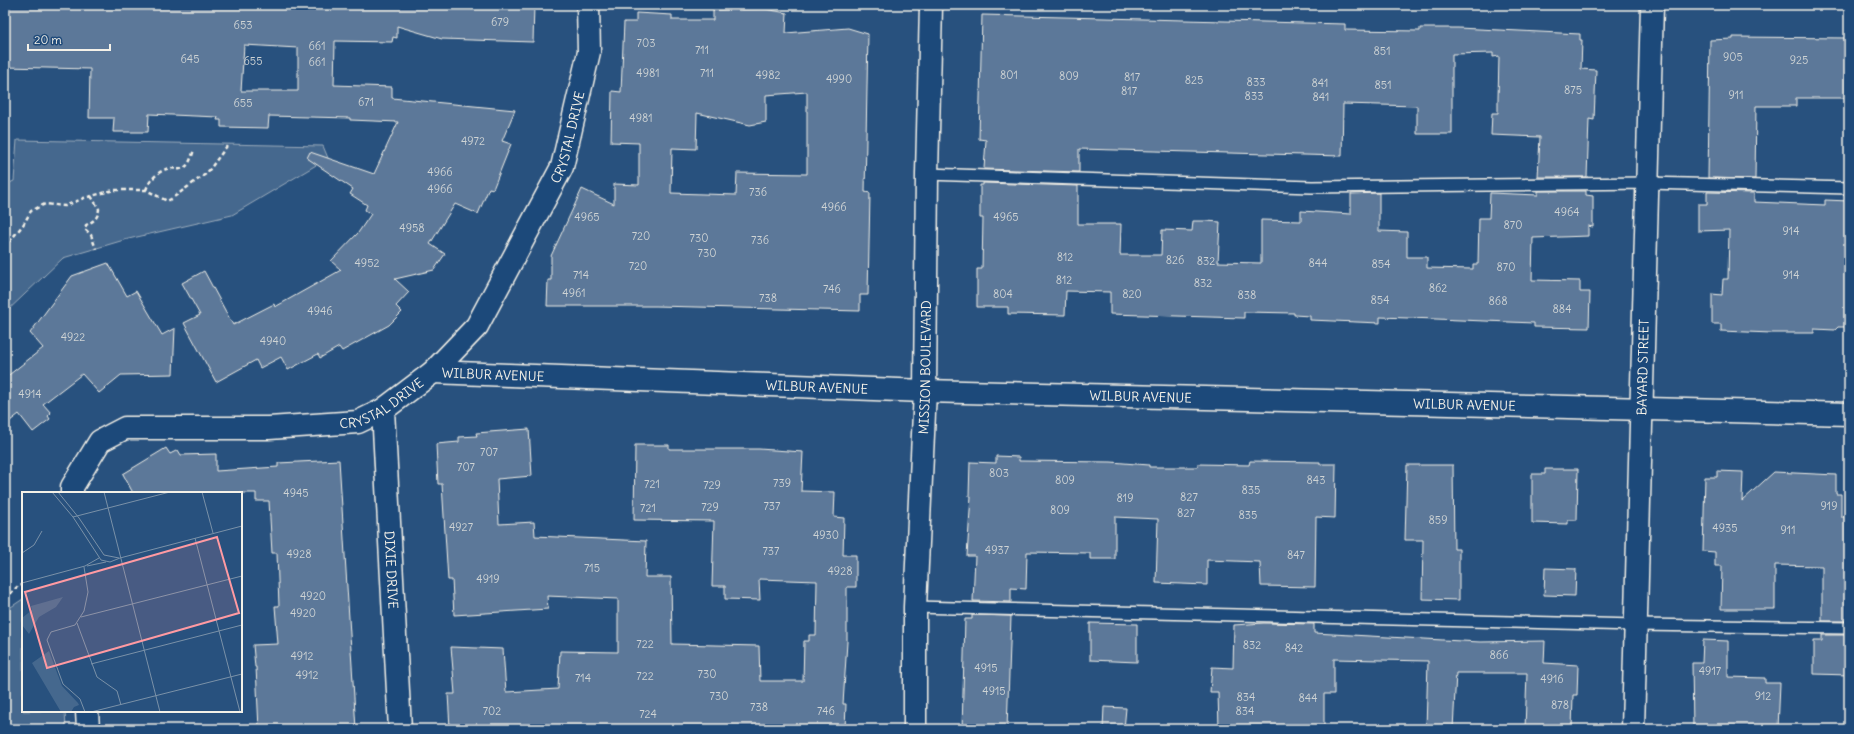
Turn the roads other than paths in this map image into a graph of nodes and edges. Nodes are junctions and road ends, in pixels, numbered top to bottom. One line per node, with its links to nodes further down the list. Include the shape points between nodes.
1 (588, 5): 7 (street, CRYSTAL DRIVE, via 589,52 562,167 477,326)
2 (931, 5): 4 (street, MISSION BOULEVARD)
3 (1652, 5): 5 (street, BAYARD STREET)
4 (927, 174): 5 (lane, via 1312,187); 8 (street, MISSION BOULEVARD)
5 (1647, 183): 6 (lane); 9 (street, BAYARD STREET)
6 (1849, 188)
7 (433, 372): 8 (street, WILBUR AVENUE); 10 (street, CRYSTAL DRIVE)
8 (925, 391): 9 (street, WILBUR AVENUE); 13 (street, MISSION BOULEVARD)
9 (1641, 409): 11 (street, WILBUR AVENUE); 14 (street, BAYARD STREET)
10 (383, 410): 12 (street, CRYSTAL DRIVE, via 358,422 269,428 125,428 100,440 72,487); 18 (street, DIXIE DRIVE)
11 (1849, 414)
12 (72, 492)
13 (915, 608): 14 (lane); 19 (street, MISSION BOULEVARD)
14 (1636, 625): 15 (lane); 20 (street, BAYARD STREET)
15 (1849, 628)
16 (87, 712): 17 (street)
17 (88, 729)
18 (400, 729)
19 (915, 729)
20 (1633, 729)

